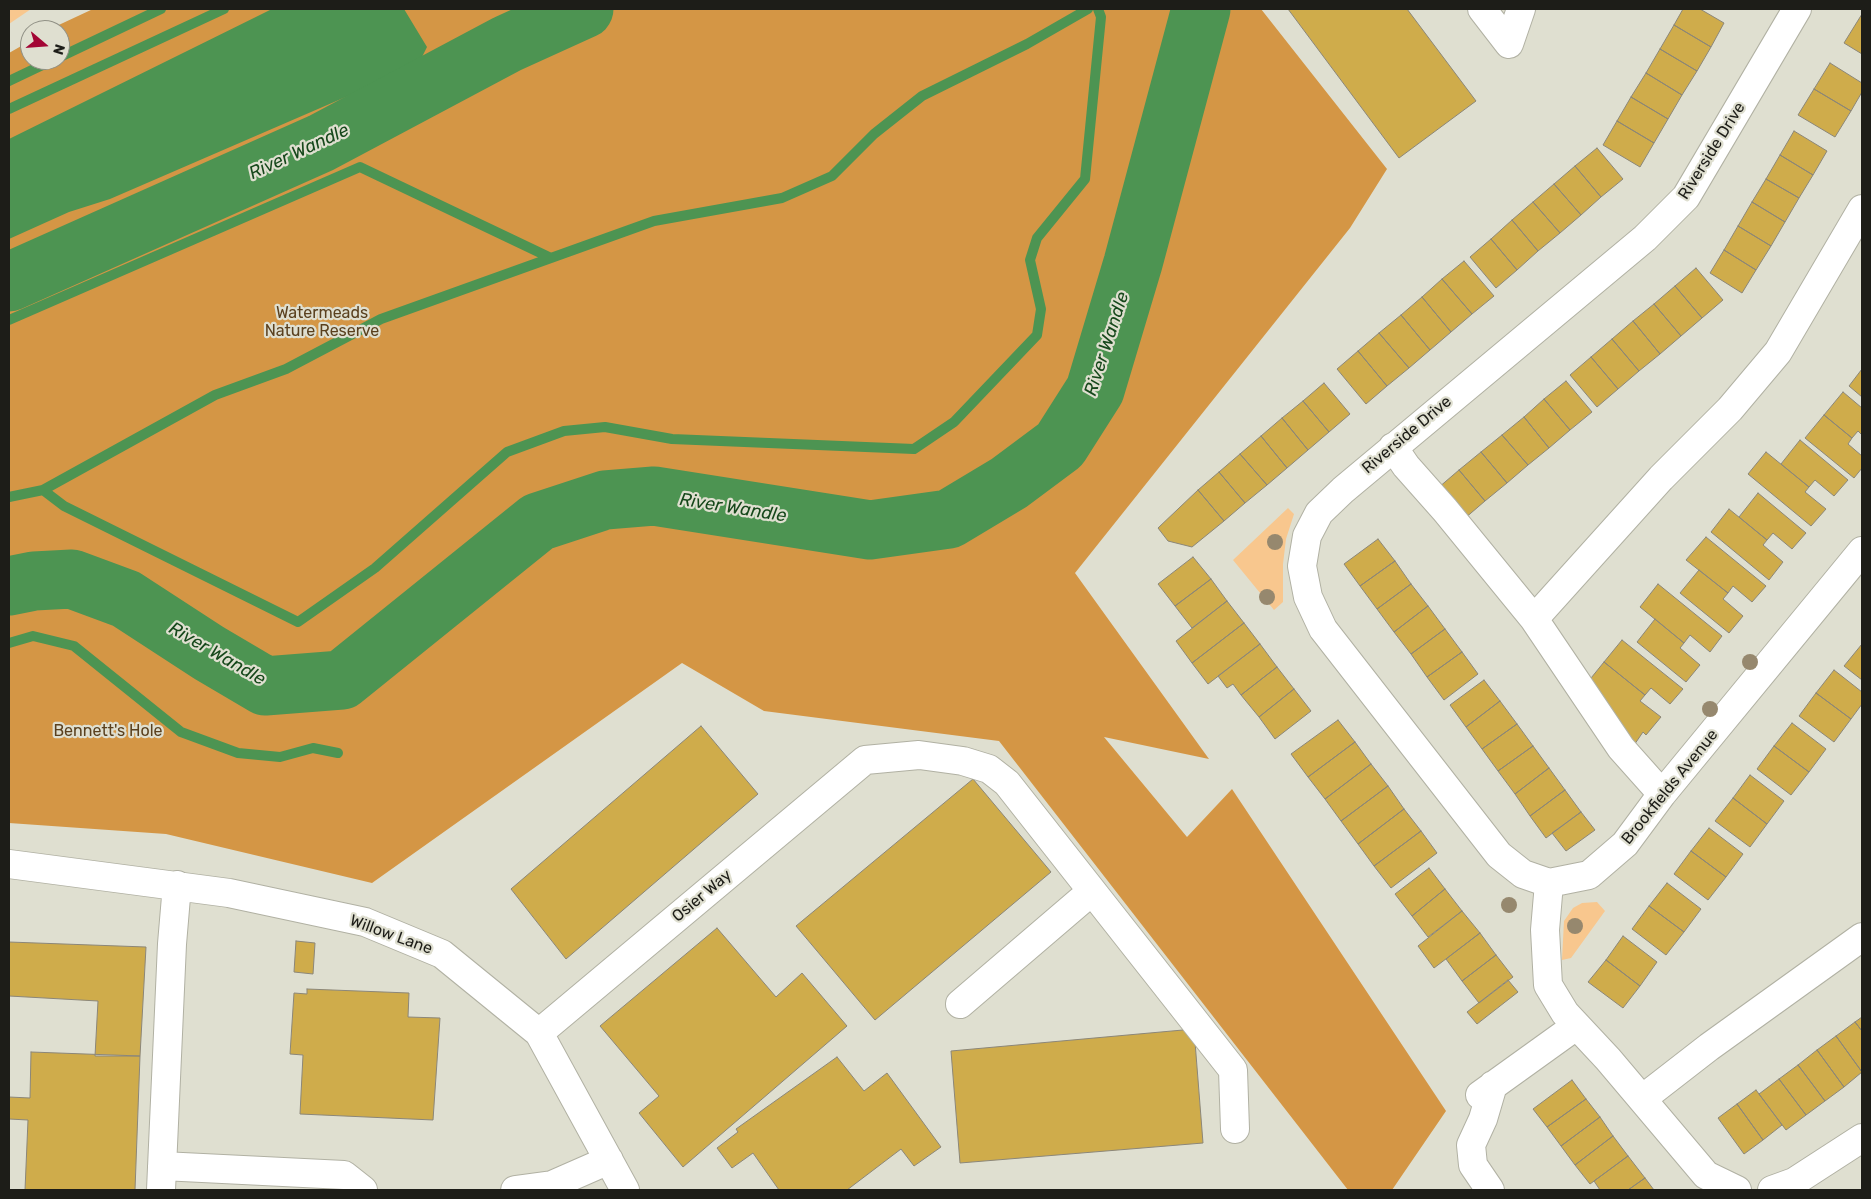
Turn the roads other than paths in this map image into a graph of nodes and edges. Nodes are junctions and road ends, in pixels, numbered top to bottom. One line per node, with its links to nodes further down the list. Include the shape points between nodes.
1 (1482, 9): 2 (street, via 1510,44)
2 (1520, 9)
3 (1797, 9): 5 (street, Riverside Drive, via 1686,197 1645,238)
4 (1862, 208): 7 (street, via 1778,352 1730,409 1661,478)
5 (1393, 447): 7 (street); 10 (street, Riverside Drive, via 1319,514 1307,536 1302,566 1308,596 1323,629 1499,855 1523,874)
6 (1862, 551): 8 (street, Brookfields Avenue)
7 (1534, 619): 8 (street, via 1621,748)
8 (1662, 794): 10 (street, Brookfields Avenue, via 1625,844 1589,875)
9 (9, 864): 11 (street, Willow Lane)
10 (1549, 883): 15 (street, via 1545,930 1548,985)
11 (178, 885): 16 (street, Willow Lane, via 364,922 442,954); 21 (street, via 172,944)
12 (1092, 892): 14 (street); 16 (street, Osier Way, via 1007,783 989,769 963,761 919,755 865,760); 18 (street, via 1233,1070)
13 (1862, 937): 17 (street)
14 (960, 1004)
15 (1576, 1026): 17 (street); 22 (street, via 1486,1090 1483,1119 1471,1145)
16 (540, 1033): 20 (street, Willow Lane)
17 (1642, 1099): 26 (street, via 1706,1174)
18 (1235, 1129)
19 (1862, 1138): 27 (street, via 1794,1182)
20 (608, 1160): 23 (street, Willow Lane); 25 (street, via 552,1185)
21 (161, 1178): 24 (street, via 344,1176)
22 (1478, 1186)
23 (621, 1189)
24 (363, 1190)
25 (515, 1190)
26 (1737, 1190)
27 (1772, 1190)

